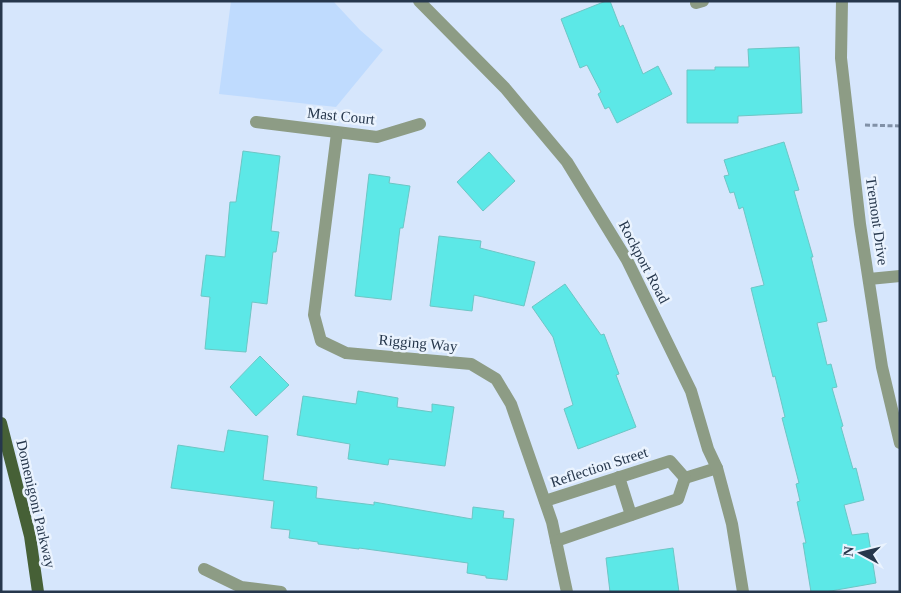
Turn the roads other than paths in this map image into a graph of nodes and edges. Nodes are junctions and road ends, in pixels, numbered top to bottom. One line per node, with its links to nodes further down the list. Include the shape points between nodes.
1 (419, 1): 10 (street, Rockport Road, via 505,88 566,162 627,260 691,391)
2 (842, 1): 7 (street, Tremont Drive, via 841,58)
3 (256, 122): 5 (street, Mast Court)
4 (420, 124): 5 (street, Mast Court, via 377,137)
5 (337, 133): 13 (street, Rigging Way, via 314,315 321,341 346,352 471,364 496,379 511,404)
6 (900, 276): 7 (street)
7 (869, 279): 9 (street, Tremont Drive, via 882,366)
8 (1, 423): 17 (main road, Domenigoni Parkway, via 30,536)
9 (900, 442)
10 (717, 468): 12 (street); 20 (street, Rockport Road, via 732,524)
11 (619, 477): 12 (street, Reflection Street, via 670,461); 13 (street, Reflection Street); 14 (street)
12 (685, 478): 14 (street, via 678,499)
13 (545, 501): 15 (street, Rigging Way)
14 (631, 515): 15 (street)
15 (556, 541): 19 (street, Rigging Way)
16 (204, 569): 18 (street, via 241,586)
17 (38, 592)
18 (281, 592)
19 (567, 592)
20 (743, 592)

